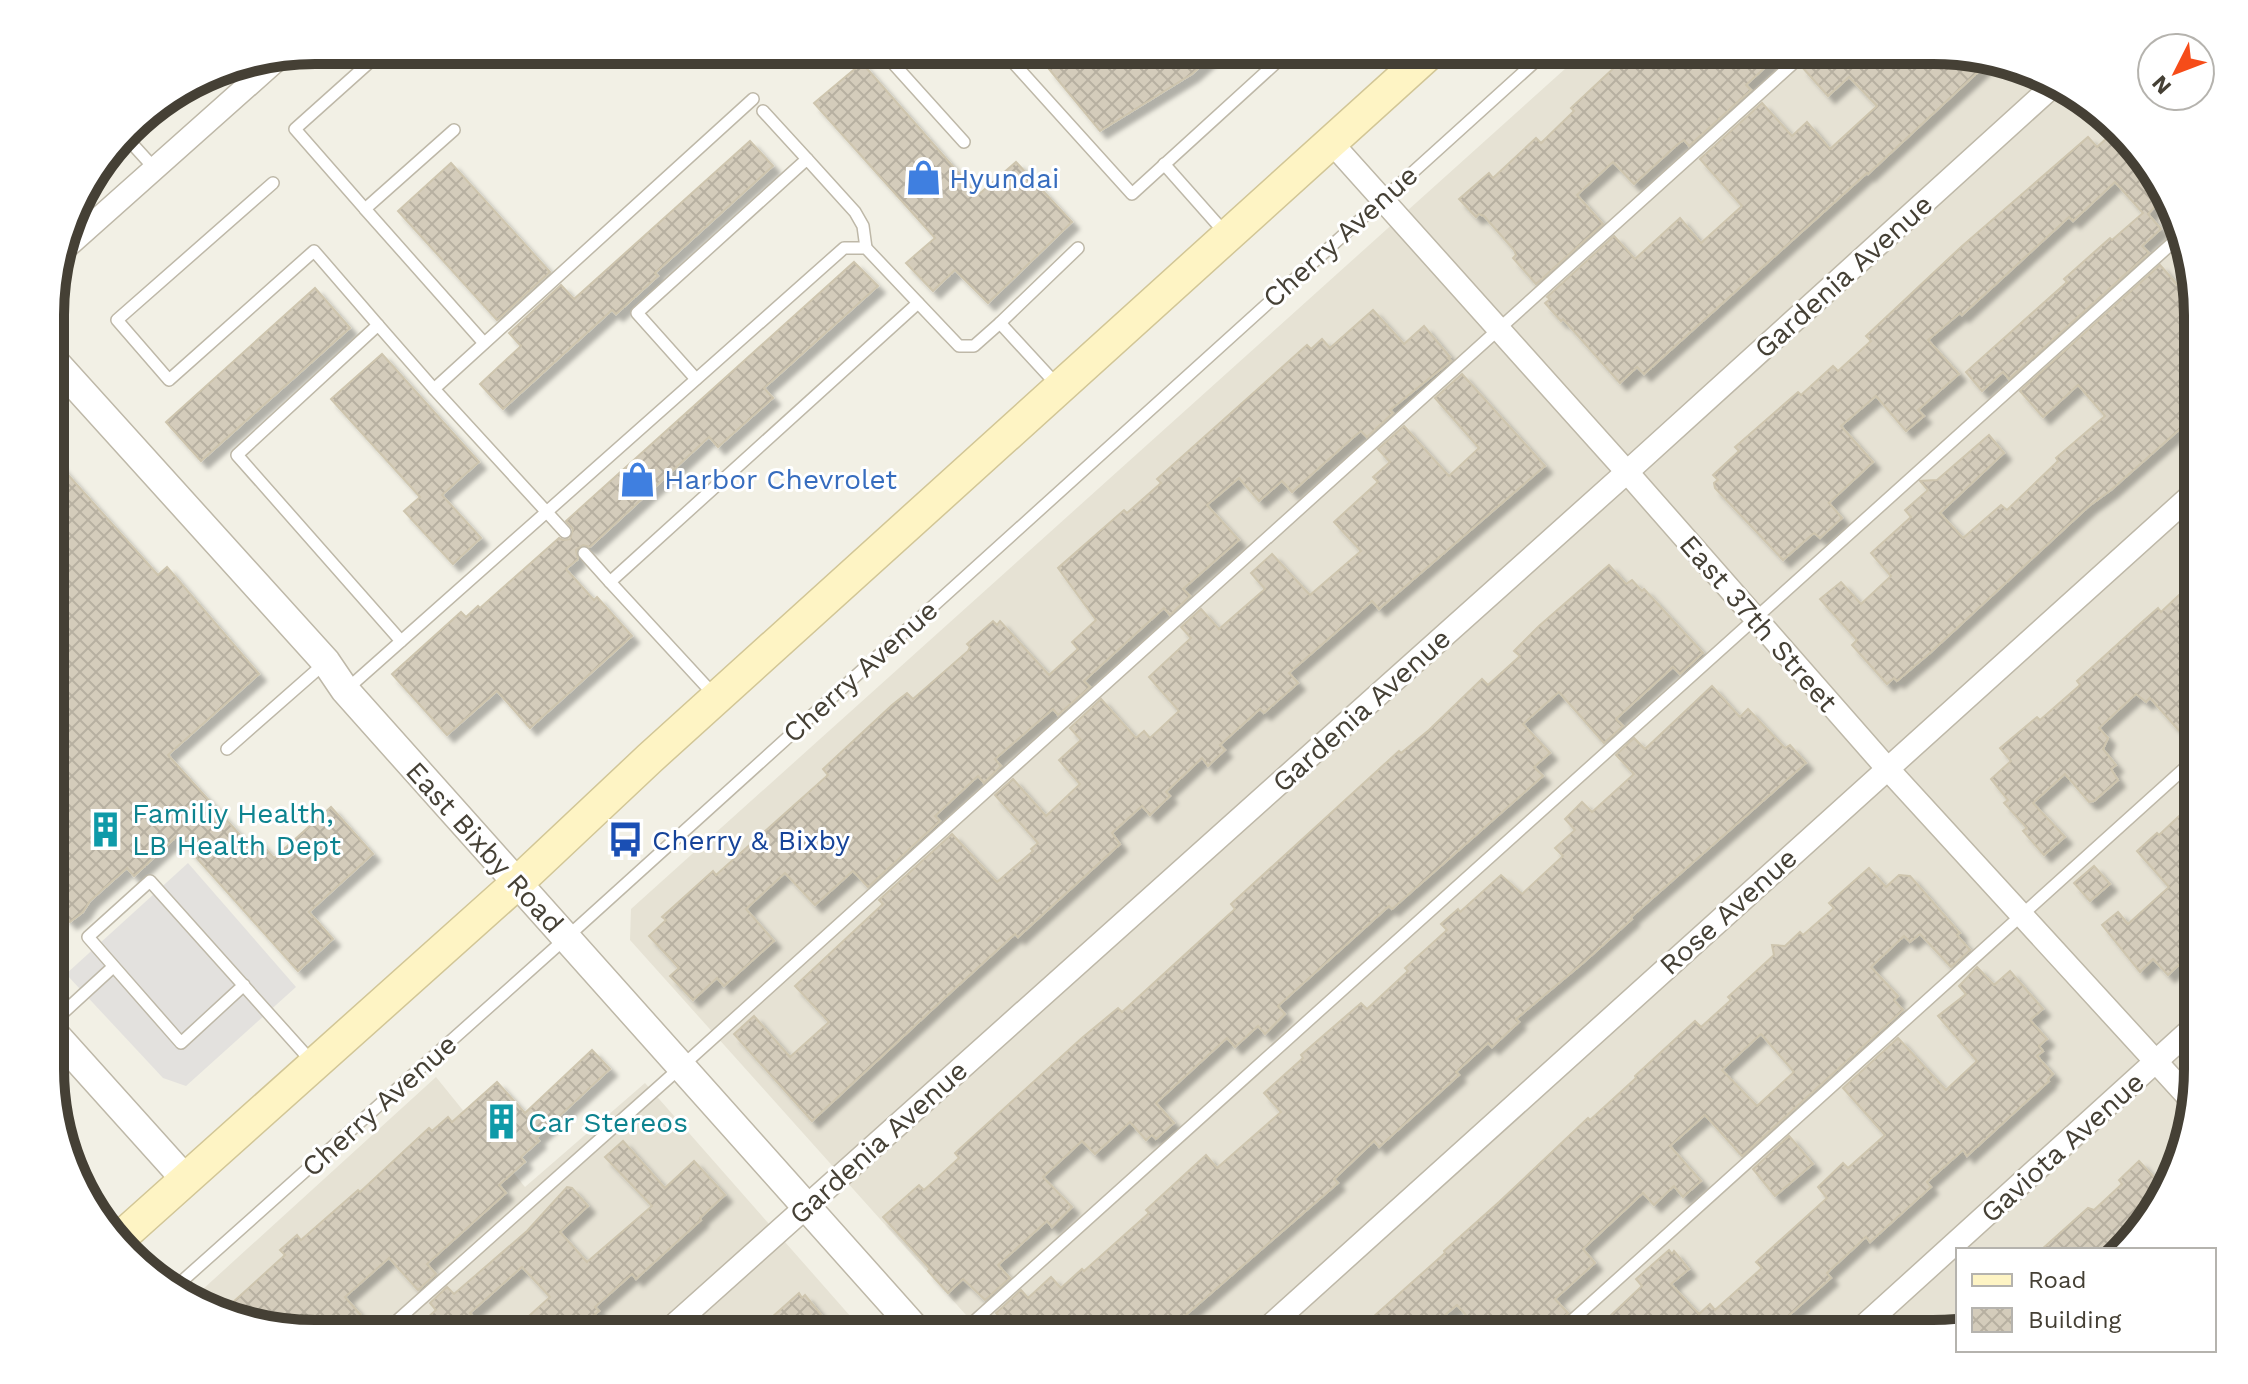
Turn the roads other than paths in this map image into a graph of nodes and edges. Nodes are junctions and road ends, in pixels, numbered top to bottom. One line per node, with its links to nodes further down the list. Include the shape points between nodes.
1 (1274, 64): 17 (lane)
2 (1417, 64): 13 (main road)
3 (1532, 64): 20 (lane, Cherry Avenue)
4 (1793, 64): 30 (lane)
5 (367, 65): 21 (lane, via 295,129)
6 (894, 65): 14 (lane)
7 (1015, 65): 17 (lane, via 1132,194)
8 (267, 69): 18 (street)
9 (2046, 92): 36 (street, Gardenia Avenue)
10 (753, 99): 31 (lane)
11 (763, 111): 16 (lane)
12 (454, 130): 21 (lane)
13 (1330, 141): 20 (street, East 37th Street); 22 (main road)
14 (964, 142)
15 (132, 144): 18 (lane)
16 (807, 159): 25 (lane, via 855,212); 33 (lane, via 637,313)
17 (1164, 164): 22 (lane)
18 (155, 169): 23 (street)
19 (273, 183): 29 (lane, via 117,320 169,380 314,251)
20 (1382, 199): 30 (street, East 37th Street); 52 (lane, Cherry Avenue)
21 (365, 209): 31 (lane)
22 (1227, 235): 34 (main road)
23 (76, 239)
24 (2173, 242): 42 (lane)
25 (866, 248): 27 (lane); 33 (lane, via 844,248)
26 (1078, 248): 28 (lane)
27 (918, 303): 28 (lane, via 959,346 974,346); 41 (lane)
28 (1000, 323): 34 (lane)
29 (378, 325): 35 (lane); 43 (lane, via 237,455)
30 (1499, 331): 36 (street, East 37th Street); 60 (lane)
31 (484, 343): 35 (lane)
32 (64, 372): 44 (street, East Bixby Road)
33 (696, 379): 38 (lane)
34 (1059, 387): 46 (main road)
35 (434, 389): 38 (lane)
36 (1627, 472): 42 (street, East 37th Street); 63 (street, Gardenia Avenue)
37 (2183, 502): 48 (street, Rose Avenue)
38 (546, 512): 39 (lane); 43 (lane)
39 (565, 532)
40 (584, 553): 41 (lane)
41 (610, 582): 46 (lane)
42 (1755, 618): 48 (street, East 37th Street); 72 (lane)
43 (401, 641): 45 (lane)
44 (326, 662): 45 (street, East Bixby Road); 47 (lane)
45 (345, 690): 50 (street, East Bixby Road)
46 (717, 697): 50 (main road)
47 (227, 749)
48 (1886, 767): 51 (street, East 37th Street); 66 (street, Rose Avenue)
49 (2183, 770): 51 (lane)
50 (516, 884): 52 (street, East Bixby Road); 59 (main road)
51 (2021, 915): 58 (street, East 37th Street); 67 (lane)
52 (566, 938): 60 (street, East Bixby Road); 65 (lane, Cherry Avenue)
53 (113, 967): 54 (lane, via 181,1043); 54 (lane, via 88,937 150,881); 55 (lane)
54 (244, 985): 59 (lane)
55 (64, 1012)
56 (2183, 1037): 58 (street, Gaviota Avenue)
57 (64, 1044): 62 (street)
58 (2156, 1061): 61 (street, East 37th Street); 68 (street, Gaviota Avenue)
59 (313, 1063): 62 (main road)
60 (681, 1067): 63 (street, East Bixby Road); 69 (lane)
61 (2182, 1090)
62 (186, 1180): 64 (main road)
63 (805, 1207): 70 (street, Gardenia Avenue); 71 (street, East Bixby Road)
64 (126, 1233)
65 (182, 1281)
66 (1277, 1319)
67 (1573, 1319)
68 (1871, 1319)
69 (398, 1320)
70 (680, 1320)
71 (907, 1320)
72 (976, 1320)

